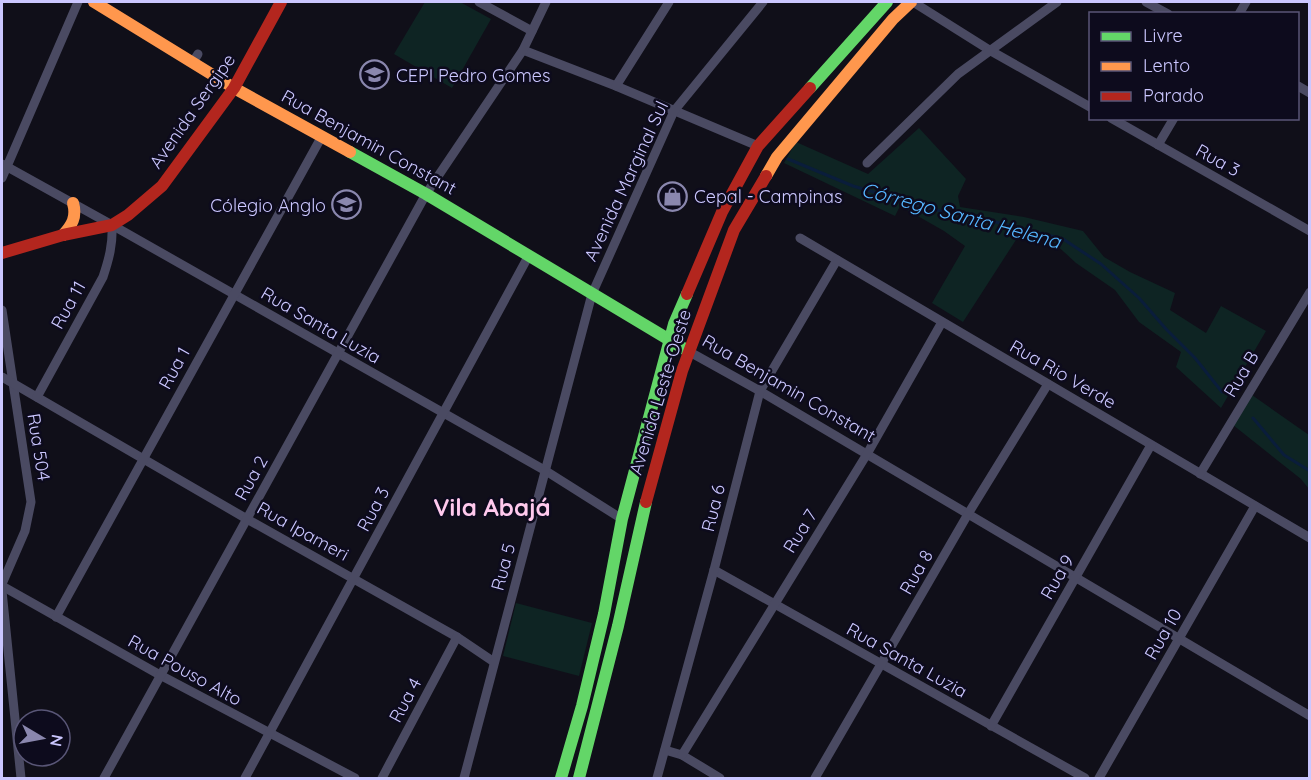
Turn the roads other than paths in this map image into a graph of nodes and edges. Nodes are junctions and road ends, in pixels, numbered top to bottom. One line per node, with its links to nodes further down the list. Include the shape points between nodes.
1 (78, 2): 26 (street)
2 (94, 2): 17 (main road, Rua Benjamin Constant, via 195,58)
3 (281, 2): 17 (main road, Avenida Sergipe)
4 (479, 2): 13 (street)
5 (546, 2): 13 (street, Rua 2)
6 (669, 2): 16 (street)
7 (763, 2): 19 (street, Avenida Marginal Sul)
8 (887, 2): 24 (main road, Avenida Leste-Oeste)
9 (912, 2): 15 (street); 43 (main road, Avenida Leste-Oeste, via 777,157 734,230)
10 (1057, 2): 15 (street)
11 (1146, 2): 12 (street)
12 (1164, 12)
13 (532, 31): 14 (street, Rua 2)
14 (523, 50): 16 (street); 28 (street, Rua 2)
15 (991, 51): 18 (street); 25 (street, via 958,74)
16 (616, 86): 19 (street)
17 (234, 88): 22 (main road, Rua Benjamin Constant); 30 (main road, Avenida Sergipe, via 162,186)
18 (1089, 106)
19 (674, 111): 24 (street); 37 (street, Avenida Marginal Sul)
20 (1114, 120): 23 (street, Rua 3)
21 (1173, 120): 23 (street)
22 (322, 136): 28 (main road, Rua Benjamin Constant); 38 (street, Rua 1)
23 (1158, 145): 31 (street, Rua 3)
24 (758, 146): 42 (main road, Avenida Leste-Oeste, via 722,212)
25 (867, 163)
26 (4, 166): 27 (street); 29 (street, Rua Santa Luzia)
27 (2, 178)
28 (426, 194): 35 (main road, Rua Benjamin Constant); 44 (street, Rua 2)
29 (73, 203): 30 (street, Rua Santa Luzia); 32 (main road, via 74,222)
30 (112, 225): 32 (main road); 38 (street, Rua Santa Luzia); 49 (street, Rua 11, via 110,256 103,277)
31 (1310, 231)
32 (63, 235): 34 (main road)
33 (800, 238): 36 (street, Rua Rio Verde)
34 (2, 253)
35 (529, 255): 37 (main road, Rua Benjamin Constant); 50 (street, Rua 3)
36 (837, 260): 41 (street, Rua Rio Verde); 48 (street, Rua 6)
37 (592, 294): 42 (main road, Rua Benjamin Constant); 54 (street, Rua 5)
38 (234, 295): 44 (street, Rua Santa Luzia); 53 (street, Rua 1)
39 (1308, 297): 55 (street, Rua B)
40 (2, 310): 46 (street, Rua 504)
41 (942, 322): 47 (street, Rua Rio Verde); 52 (street, Rua 7)
42 (668, 340): 43 (main road, Rua Benjamin Constant); 59 (main road, Avenida Leste-Oeste)
43 (688, 351): 48 (street, Rua Benjamin Constant); 86 (main road, Avenida Leste-Oeste)
44 (338, 354): 50 (street, Rua Santa Luzia); 58 (street, Rua 2)
45 (2, 377): 46 (street, Rua Ipameri)
46 (12, 383): 49 (street, Rua Ipameri); 64 (street, Rua 504, via 31,502 25,531)
47 (1047, 384): 51 (street, Rua Rio Verde); 57 (street, Rua 8)
48 (760, 391): 52 (street, Rua Benjamin Constant); 61 (street, Rua 6)
49 (37, 397): 53 (street, Rua Ipameri)
50 (444, 413): 54 (street, Rua Santa Luzia); 63 (street, Rua 3)
51 (1151, 445): 55 (street, Rua Rio Verde); 62 (street, Rua 9)
52 (867, 454): 57 (street, Rua Benjamin Constant); 66 (street, Rua 7)
53 (142, 459): 58 (street, Rua Ipameri); 67 (street, Rua 1)
54 (546, 471): 59 (street, Rua Santa Luzia); 71 (street, Rua 5)
55 (1200, 474): 56 (street, Rua Rio Verde)
56 (1255, 506): 60 (street, Rua Rio Verde); 70 (street, Rua 10)
57 (968, 514): 62 (street, Rua Benjamin Constant); 72 (street, Rua 8)
58 (248, 519): 63 (street, Rua Ipameri); 73 (street, Rua 2)
59 (622, 519): 85 (main road, Avenida Leste-Oeste, via 604,615)
60 (1310, 538)
61 (714, 570): 66 (street, Rua Santa Luzia); 77 (street, Rua 6)
62 (1076, 577): 70 (street, Rua Benjamin Constant); 75 (street, Rua 9)
63 (354, 579): 69 (street, Rua Ipameri); 76 (street, Rua 3)
64 (2, 585): 67 (street, Rua Pouso Alto)
65 (2, 591): 68 (street)
66 (774, 604): 72 (street, Rua Santa Luzia); 78 (street, Rua 7)
67 (56, 617): 73 (street, Rua Pouso Alto)
68 (4, 635): 79 (street)
69 (457, 637): 71 (street, Rua Ipameri); 83 (street, Rua 4)
70 (1180, 639): 74 (street, Rua Benjamin Constant); 91 (street, Rua 10)
71 (494, 662): 84 (street, Rua 5)
72 (881, 664): 75 (street, Rua Santa Luzia); 89 (street, Rua 8)
73 (160, 675): 76 (street, Rua Pouso Alto); 80 (street, Rua 2)
74 (1310, 716)
75 (991, 726): 90 (street, Rua Santa Luzia)
76 (269, 735): 81 (street, Rua 3); 82 (street, Rua Pouso Alto)
77 (665, 750): 78 (street); 87 (street, Rua 6)
78 (682, 755): 88 (street)
79 (21, 778)
80 (104, 778)
81 (245, 778)
82 (355, 778)
83 (381, 778)
84 (464, 778)
85 (561, 778)
86 (579, 778)
87 (657, 778)
88 (720, 778)
89 (815, 778)
90 (1084, 778)
91 (1099, 778)

